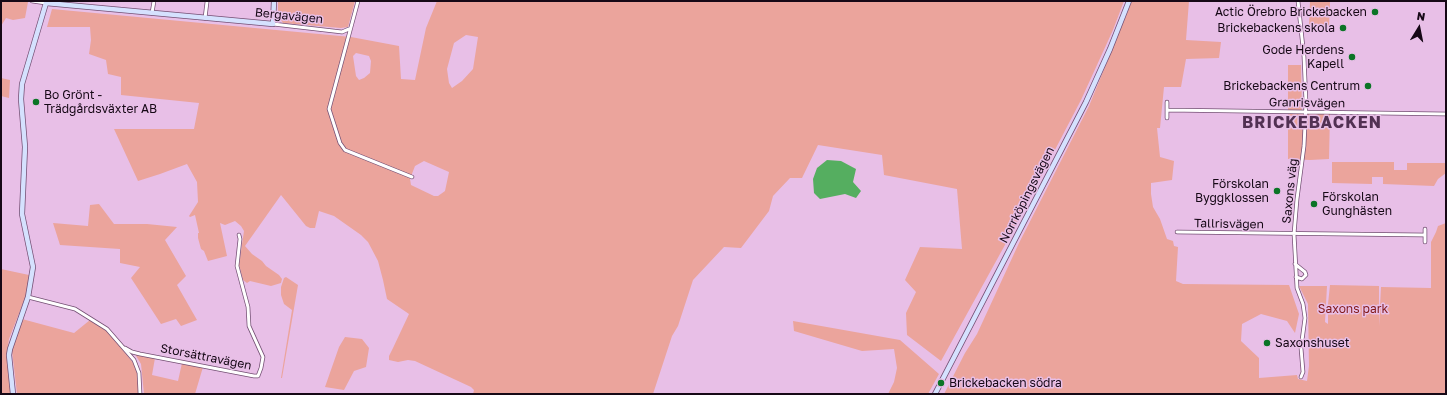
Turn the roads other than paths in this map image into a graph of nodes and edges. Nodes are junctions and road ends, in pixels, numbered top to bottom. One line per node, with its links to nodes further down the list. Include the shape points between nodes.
1 (32, 1): 8 (street, Bergavägen)
2 (154, 1): 9 (street)
3 (274, 1): 11 (street)
4 (358, 1): 12 (street)
5 (1129, 1): 32 (street, Norrköpingsvägen, via 1080,114)
6 (1298, 1): 15 (street, Saxons väg, via 1306,83)
7 (207, 2): 10 (street)
8 (46, 3): 9 (street, Bergavägen); 27 (street, via 21,91 25,147 22,214 33,267)
9 (152, 13): 10 (street, Bergavägen)
10 (205, 18): 11 (street, Bergavägen)
11 (274, 24): 12 (street, Bergavägen, via 342,32)
12 (350, 28): 18 (street, via 329,109 340,143 345,150)
13 (1167, 102): 14 (street)
14 (1168, 110): 15 (street, Granrisvägen); 17 (street)
15 (1306, 112): 16 (street, Granrisvägen); 21 (street, Saxons väg)
16 (1446, 114)
17 (1168, 118)
18 (412, 177)
19 (1425, 229): 23 (street)
20 (1177, 232): 21 (street, Tallrisvägen)
21 (1294, 234): 23 (street, Tallrisvägen); 25 (street, Saxons väg)
22 (239, 235): 28 (street, Storsättravägen, via 237,266 248,307 249,326 263,357 258,376 132,352)
23 (1425, 235): 24 (street)
24 (1425, 242)
25 (1296, 264): 26 (street, Saxons väg); 26 (street, Saxons väg, via 1306,275 1302,279)
26 (1296, 277): 29 (street, Saxons väg, via 1305,318)
27 (28, 297): 28 (street, via 75,309 105,327); 30 (street, via 9,355)
28 (124, 348): 31 (street, via 138,368)
29 (1301, 377)
30 (13, 394)
31 (140, 394)
32 (935, 394)

